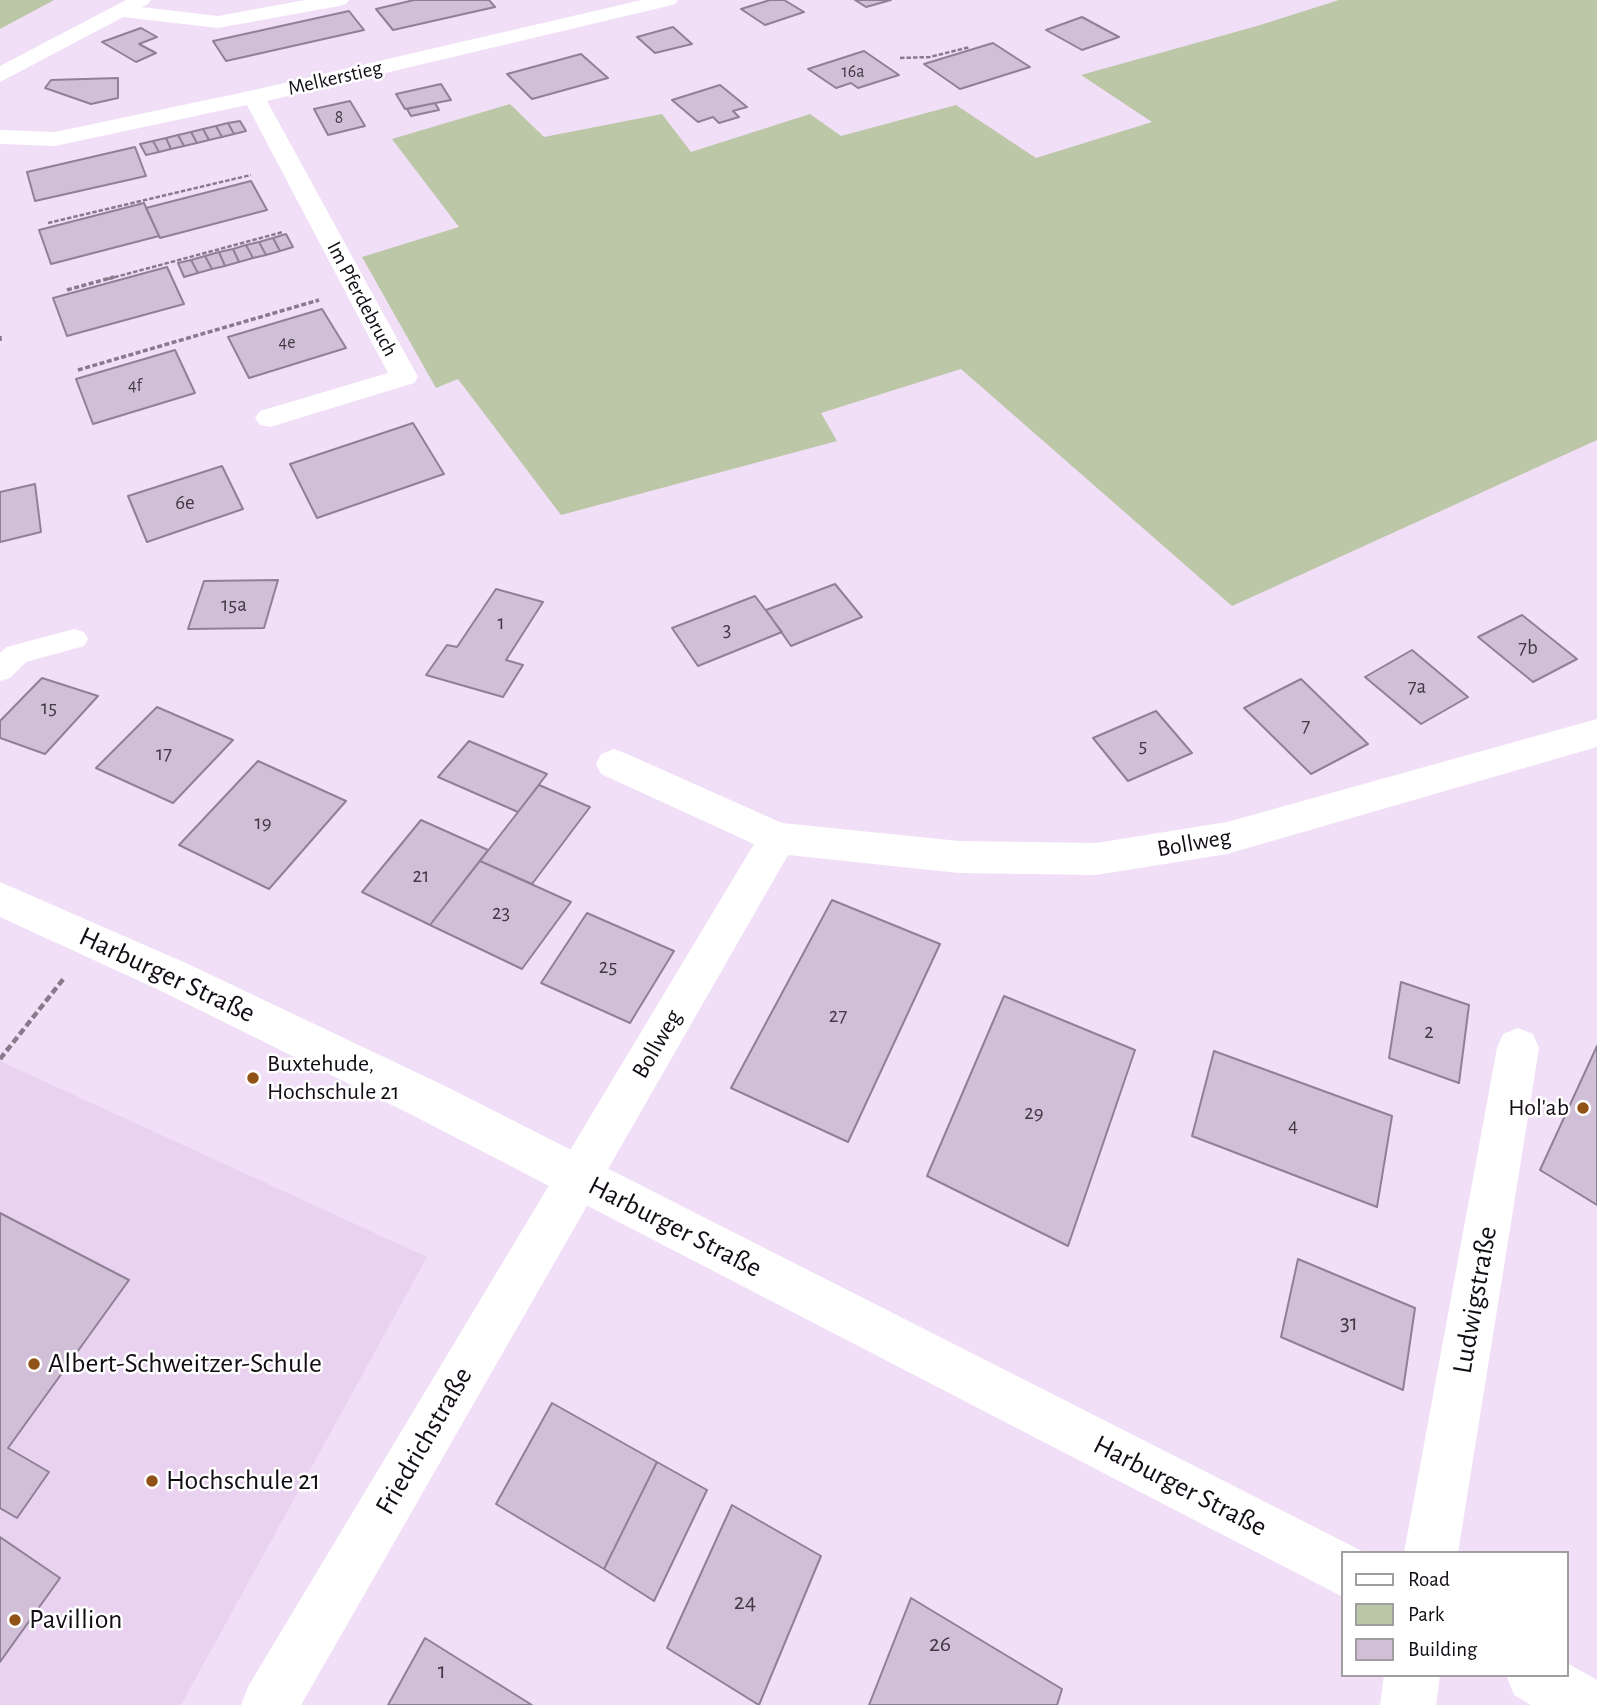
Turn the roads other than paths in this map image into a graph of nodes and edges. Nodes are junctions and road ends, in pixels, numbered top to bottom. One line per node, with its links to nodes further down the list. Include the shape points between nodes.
1 (339, 0): 3 (street, via 218,22)
2 (668, 0): 5 (street, Melkerstieg)
3 (132, 6): 4 (street)
4 (0, 75)
5 (254, 97): 6 (street, Melkerstieg, via 55,139); 7 (street, Im Pferdebruch, via 404,377)
6 (0, 137)
7 (270, 418)
8 (74, 639): 9 (lane, via 17,654)
9 (0, 670)
10 (1597, 733): 12 (street, Bollweg, via 1227,838 1096,859 959,857)
11 (614, 764): 12 (street, Bollweg)
12 (778, 838): 15 (street, Bollweg)
13 (0, 899): 15 (street, Harburger Straße, via 290,1033)
14 (1518, 1048): 16 (street, Ludwigstraße)
15 (579, 1177): 17 (street, Harburger Straße); 20 (street, Friedrichstraße)
16 (1431, 1551)
17 (1342, 1569)
18 (1412, 1677): 21 (street)
19 (1537, 1677): 22 (street)
20 (269, 1705)
21 (1408, 1705)
22 (1585, 1705)

